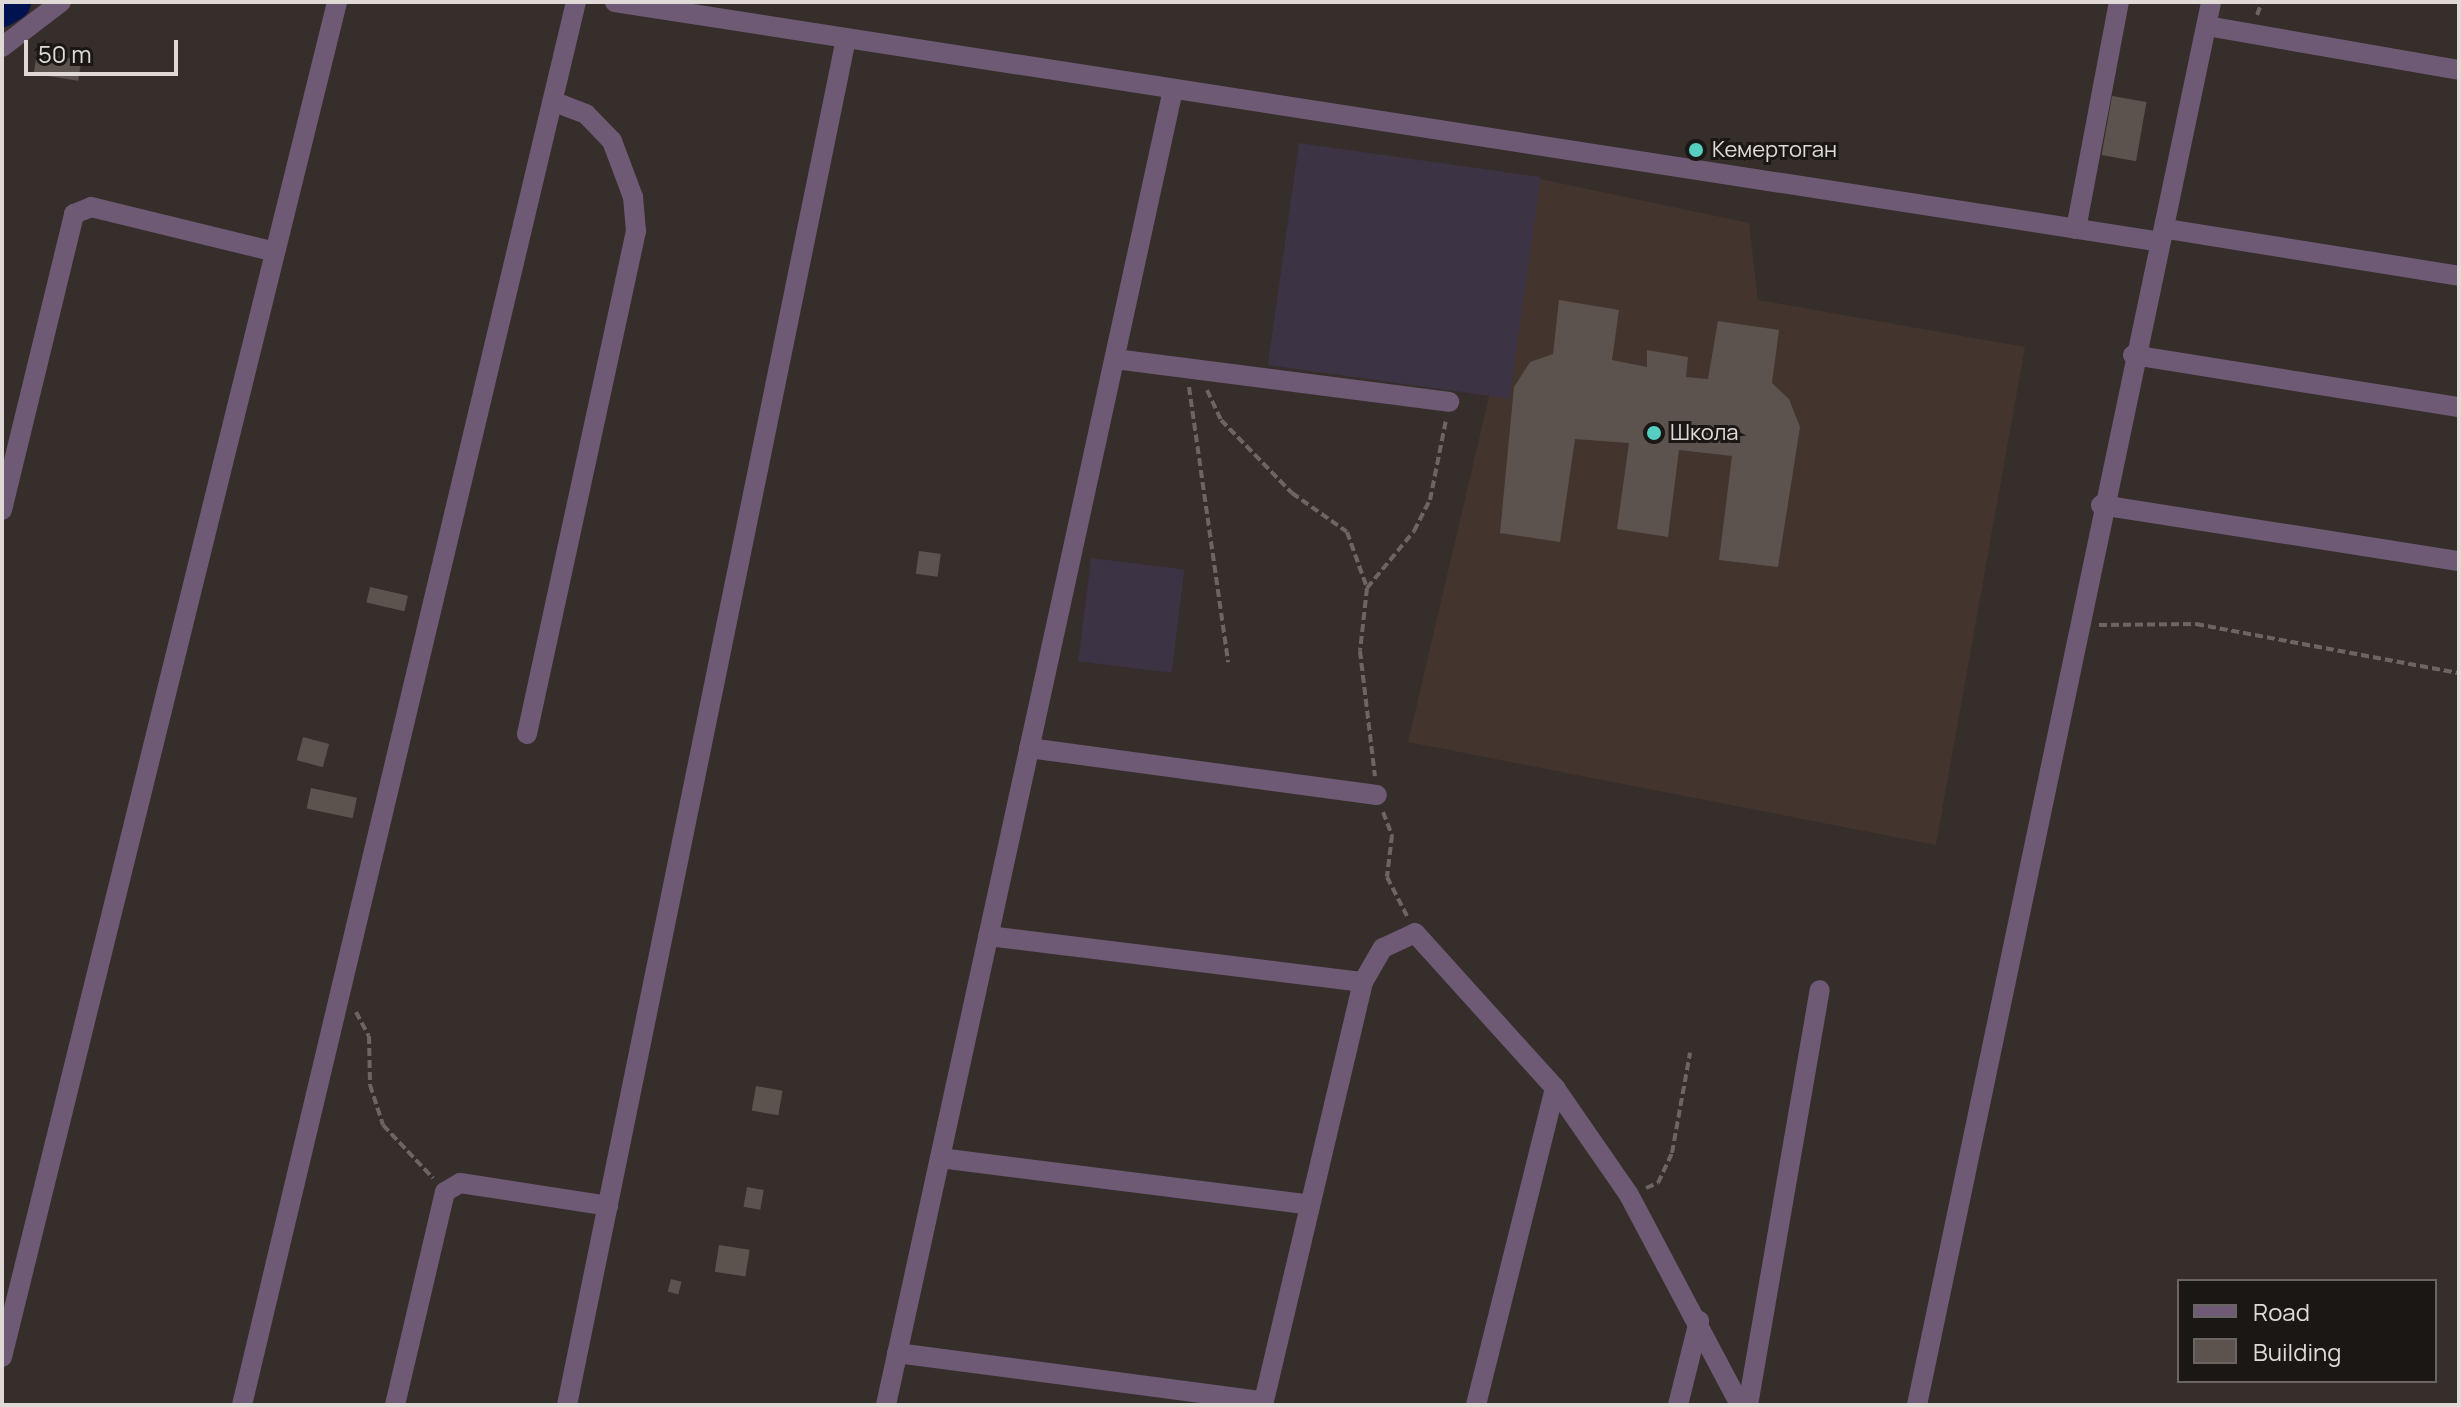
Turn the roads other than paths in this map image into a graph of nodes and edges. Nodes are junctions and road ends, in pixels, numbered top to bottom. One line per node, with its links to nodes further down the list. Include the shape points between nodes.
1 (61, 2): 9 (street)
2 (337, 2): 15 (street)
3 (576, 2): 12 (street)
4 (615, 2): 8 (street)
5 (2119, 2): 13 (street)
6 (2211, 2): 7 (street)
7 (2207, 26): 10 (street); 14 (street)
8 (846, 38): 11 (street); 33 (street)
9 (2, 47)
10 (2459, 70)
11 (1173, 90): 13 (street); 18 (street)
12 (552, 101): 24 (street, via 586,114 612,141 633,197 636,231); 38 (street)
13 (2076, 229): 14 (street)
14 (2162, 235): 16 (street); 17 (street)
15 (275, 252): 22 (street, via 91,207 74,214); 36 (street)
16 (2459, 276)
17 (2133, 355): 20 (street); 21 (street)
18 (1115, 359): 19 (street); 25 (street)
19 (1449, 402)
20 (2459, 407)
21 (2101, 505): 23 (street); 46 (street)
22 (2, 510)
23 (2459, 561)
24 (527, 734)
25 (1029, 748): 26 (street); 27 (street)
26 (1377, 795)
27 (988, 936): 28 (street); 31 (street)
28 (1363, 982): 30 (street, via 1383,948 1415,933); 32 (street)
29 (1820, 990): 45 (street)
30 (1555, 1088): 34 (street, via 1629,1195); 42 (street)
31 (940, 1158): 32 (street); 35 (street)
32 (1310, 1205): 37 (street)
33 (608, 1206): 39 (street, via 460,1183 445,1192); 40 (street)
34 (1699, 1321): 43 (street); 44 (street)
35 (897, 1353): 37 (street); 41 (street)
36 (2, 1357)
37 (1263, 1403)
38 (242, 1405)
39 (395, 1405)
40 (567, 1405)
41 (886, 1405)
42 (1476, 1405)
43 (1678, 1405)
44 (1740, 1405)
45 (1748, 1405)
46 (1917, 1405)

